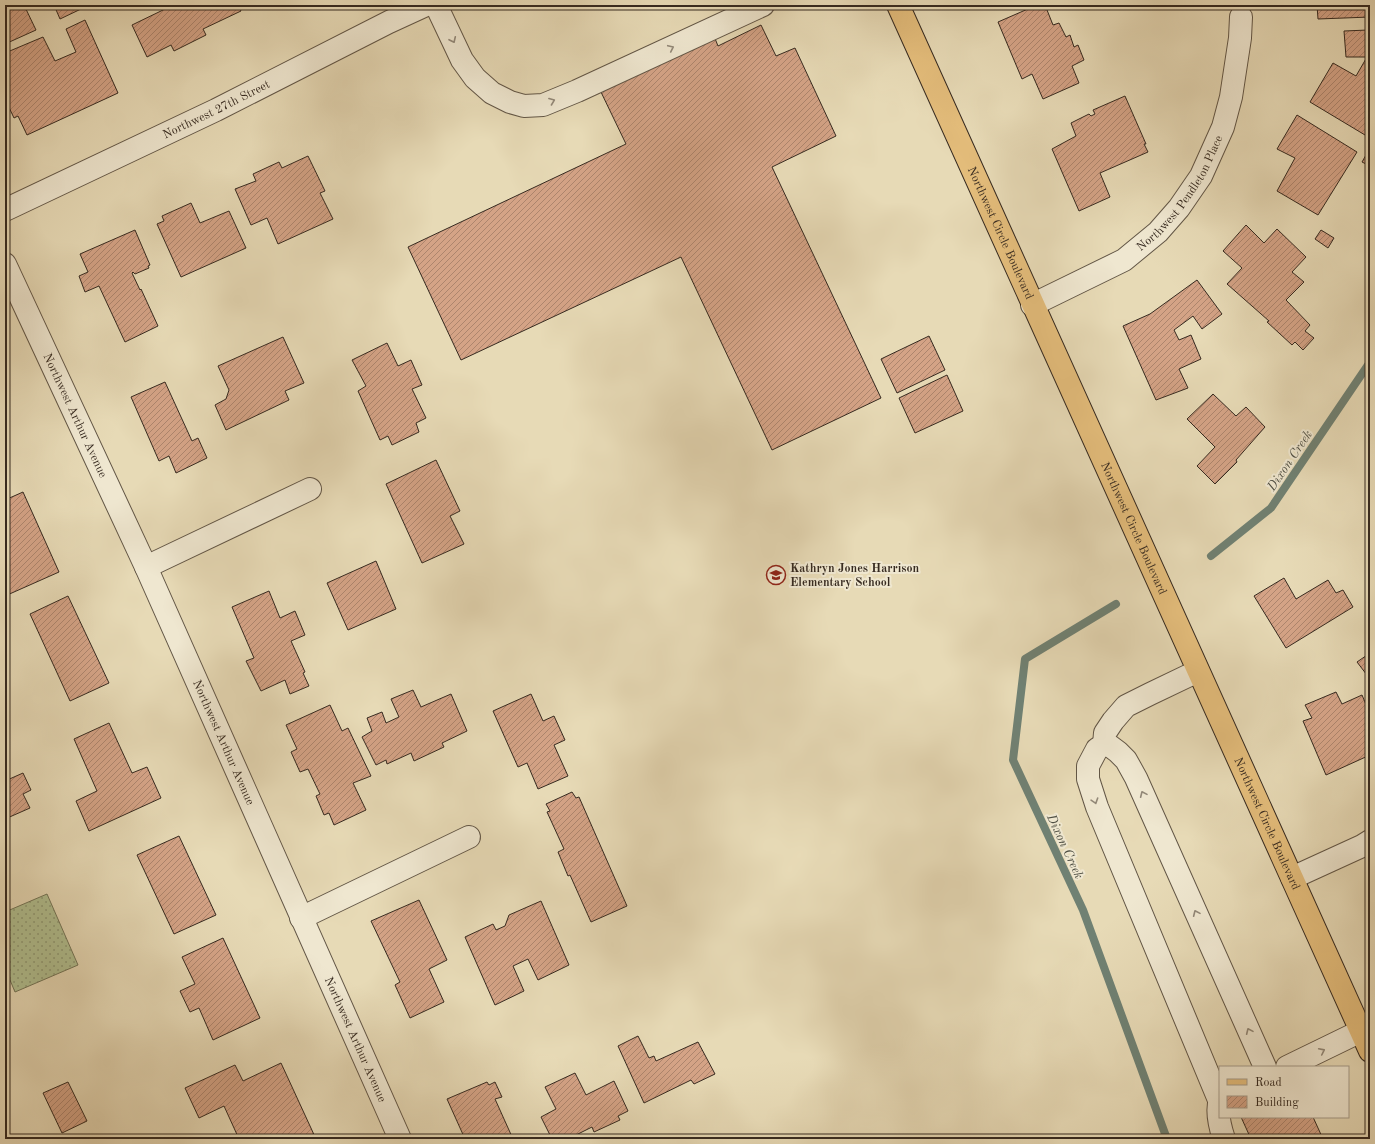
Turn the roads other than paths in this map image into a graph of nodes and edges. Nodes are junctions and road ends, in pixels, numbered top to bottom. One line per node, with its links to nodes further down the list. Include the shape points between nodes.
1 (426, 5): 6 (street, Northwest 27th Street, via 216,110)
2 (436, 5): 3 (street, one-way to 3, via 462,60 475,78 492,93 524,106 542,105 577,91)
3 (763, 5)
4 (898, 5): 8 (main road, Northwest Circle Boulevard)
5 (1241, 17): 8 (street, Northwest Pendleton Place, via 1231,98 1223,127 1200,176 1179,208 1158,232 1124,260)
6 (5, 210)
7 (5, 264): 10 (street, Northwest Arthur Avenue)
8 (1032, 305): 11 (main road, Northwest Circle Boulevard)
9 (310, 489): 10 (street)
10 (146, 567): 16 (street, Northwest Arthur Avenue)
11 (1198, 671): 12 (street, via 1126,706 1105,733); 15 (main road, Northwest Circle Boulevard)
12 (1104, 745): 19 (street, one-way to 12, via 1136,778 1126,760 1110,746); 21 (street, one-way to 21, via 1097,749 1088,766 1088,779 1097,807)
13 (469, 837): 16 (street)
14 (1370, 841): 15 (street)
15 (1292, 878): 17 (main road, Northwest Circle Boulevard)
16 (301, 918): 25 (street, Northwest Arthur Avenue)
17 (1361, 1031): 18 (main road, Northwest Circle Boulevard); 20 (street, one-way to 17)
18 (1370, 1051)
19 (1265, 1066)
20 (1289, 1066)
21 (1219, 1098)
22 (1219, 1104): 23 (street)
23 (1219, 1115)
24 (1219, 1118): 26 (street)
25 (400, 1139)
26 (1224, 1139)

